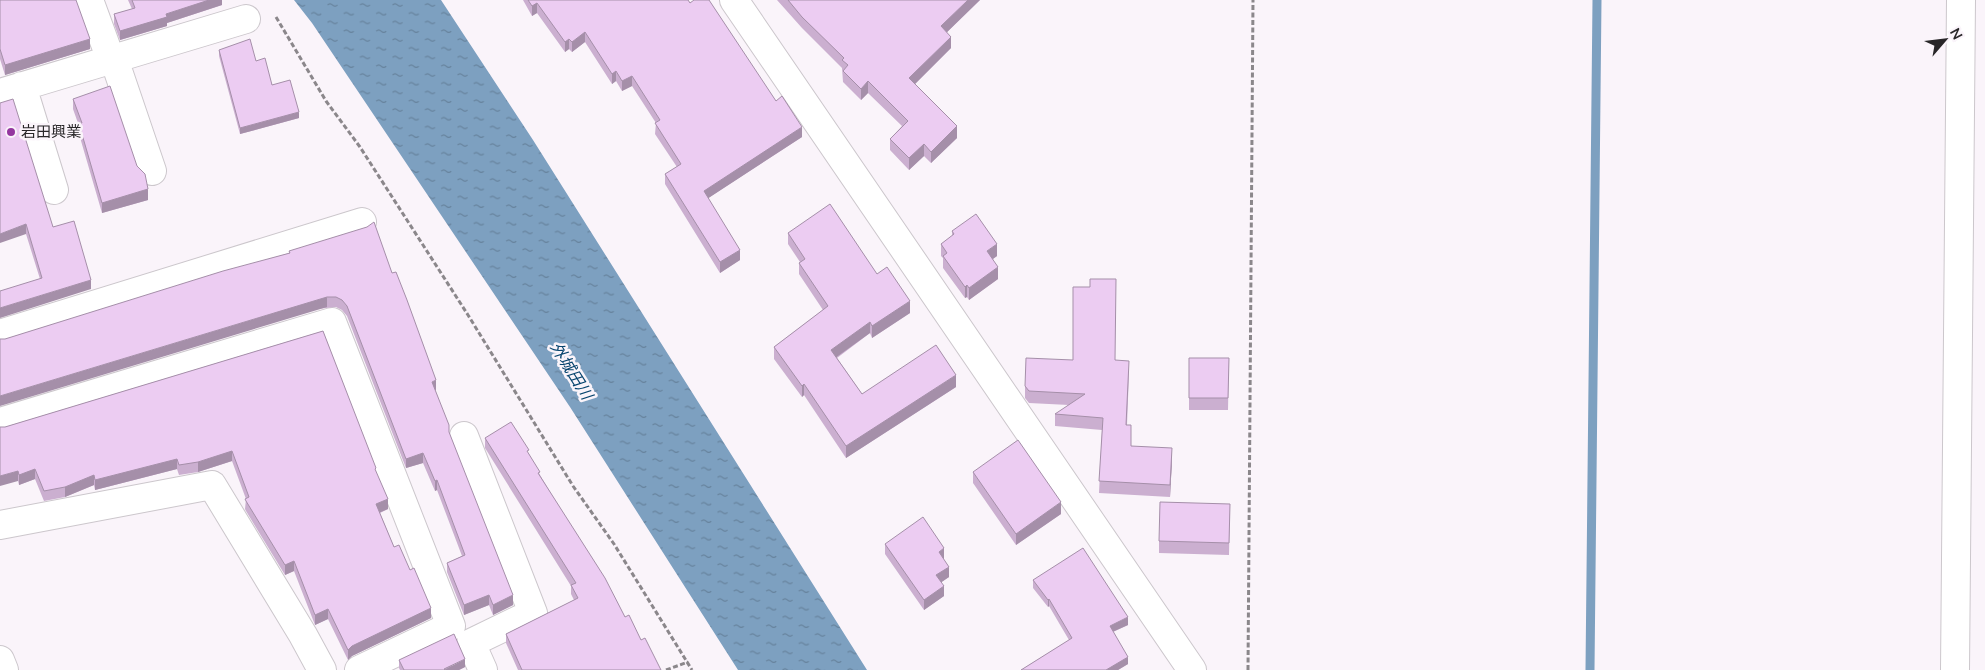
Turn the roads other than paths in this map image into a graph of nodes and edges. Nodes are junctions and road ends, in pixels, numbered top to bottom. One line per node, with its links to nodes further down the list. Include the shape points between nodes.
1 (90, 0): 5 (street)
2 (734, 0): 19 (street)
3 (1961, 0): 20 (street)
4 (246, 19): 5 (street)
5 (113, 60): 6 (street); 7 (street)
6 (11, 89): 8 (street)
7 (152, 171)
8 (54, 190)
9 (362, 222): 10 (street)
10 (0, 334)
11 (0, 422): 17 (street, via 332,322 451,626)
12 (464, 436): 18 (street, via 533,613 471,643)
13 (0, 525): 16 (street, via 212,485)
14 (0, 660): 15 (street)
15 (4, 670)
16 (322, 670)
17 (359, 670)
18 (482, 670)
19 (1192, 670)
20 (1955, 670)

